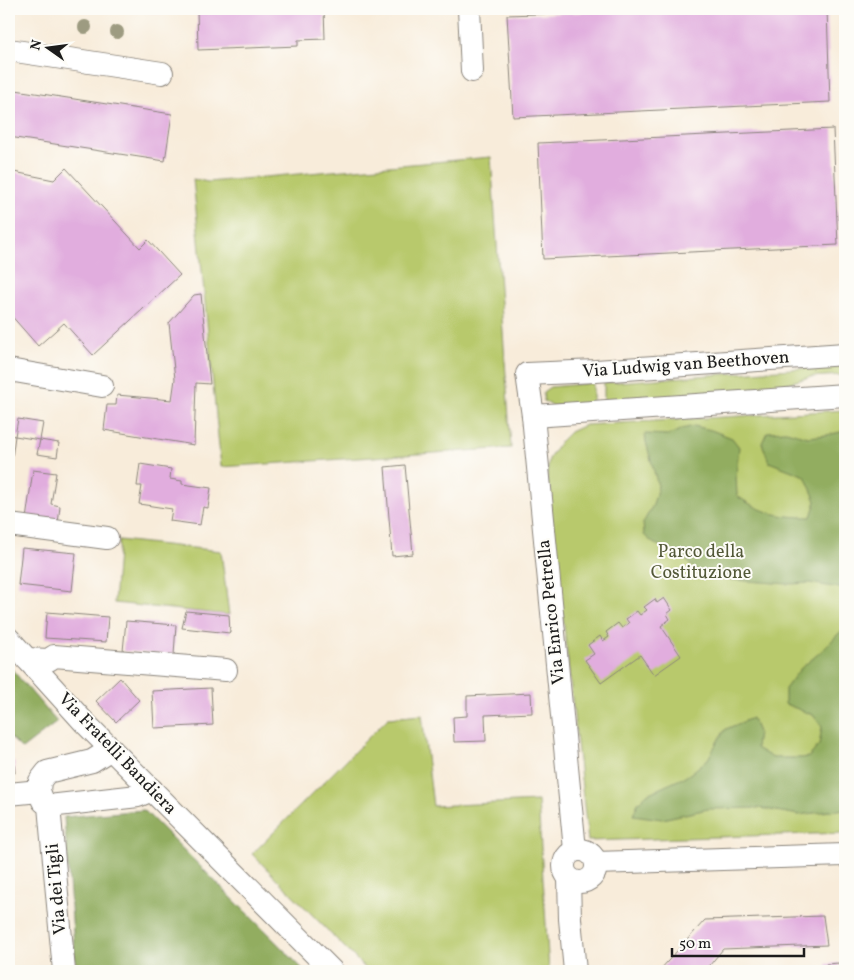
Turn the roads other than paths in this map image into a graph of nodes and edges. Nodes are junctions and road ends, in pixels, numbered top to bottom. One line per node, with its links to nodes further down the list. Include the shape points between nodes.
1 (469, 9): 3 (street)
2 (9, 50): 4 (street)
3 (472, 71)
4 (162, 73)
5 (845, 354): 7 (street, Via Ludwig van Beethoven)
6 (9, 370): 8 (street)
7 (526, 374): 10 (street, Via Enrico Petrella)
8 (102, 386)
9 (845, 394): 10 (street)
10 (533, 416): 21 (street, Via Enrico Petrella, via 575,850 594,856)
11 (9, 526): 12 (street)
12 (107, 538)
13 (9, 639): 14 (street, Via Fratelli Bandiera)
14 (27, 659): 15 (street, via 49,660 54,656); 16 (street, Via Fratelli Bandiera)
15 (226, 670)
16 (111, 749): 17 (street, Via Fratelli Bandiera); 19 (street, via 92,761 47,772 40,781)
17 (152, 790): 19 (street, via 138,796); 23 (street, Via Fratelli Bandiera)
18 (9, 794): 19 (street)
19 (44, 799): 22 (street, Via dei Tigli)
20 (845, 855): 21 (street)
21 (584, 874): 24 (street, via 570,919)
22 (64, 971)
23 (332, 971)
24 (576, 971)

